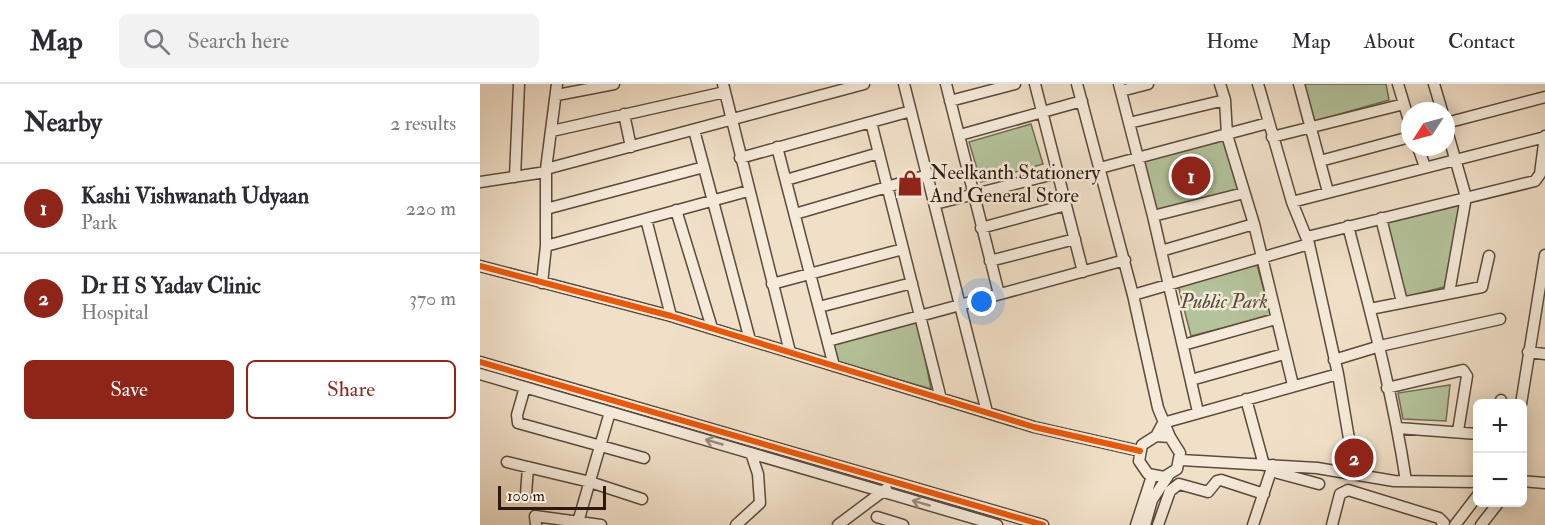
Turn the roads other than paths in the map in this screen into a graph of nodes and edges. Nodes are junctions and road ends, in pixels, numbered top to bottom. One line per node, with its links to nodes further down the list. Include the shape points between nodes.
1 (519, 84): 56 (street)
2 (614, 84): 17 (street)
3 (864, 84): 28 (street)
4 (904, 84): 25 (street)
5 (946, 84): 20 (street)
6 (1015, 84): 20 (street)
7 (1035, 84): 26 (street)
8 (1077, 84): 21 (street)
9 (1148, 84): 15 (street)
10 (1220, 84): 19 (street)
11 (1258, 84): 32 (street)
12 (1299, 84): 33 (street)
13 (1398, 84): 22 (street)
14 (1434, 84): 23 (street)
15 (1120, 87): 31 (street)
16 (724, 88): 27 (street); 28 (street)
17 (557, 90): 35 (street)
18 (1545, 97): 30 (street)
19 (1225, 100): 31 (street); 37 (street)
20 (950, 101): 36 (street)
21 (1082, 101): 26 (street); 52 (street)
22 (1403, 102)
23 (1439, 102)
24 (1401, 105): 33 (street)
25 (911, 111): 29 (street); 55 (street)
26 (1042, 112): 36 (street); 54 (street)
27 (624, 114): 35 (street); 41 (street)
28 (730, 120): 34 (street); 47 (street)
29 (871, 122): 42 (street); 43 (street)
30 (1455, 122)
31 (1130, 123): 44 (street)
32 (1268, 123): 37 (street); 39 (street)
33 (1310, 128): 39 (street); 48 (street)
34 (694, 130): 41 (street); 50 (street)
35 (552, 131): 53 (street)
36 (960, 135): 63 (street)
37 (1227, 135): 44 (street); 62 (street)
38 (1545, 136): 49 (street); 64 (street, via 1540,176 1535,181)
39 (1272, 137): 66 (street)
40 (1401, 139): 48 (street)
41 (631, 147): 53 (street)
42 (777, 147): 47 (street); 57 (street)
43 (879, 153): 57 (street); 59 (street)
44 (1138, 156): 52 (street); 72 (street)
45 (1421, 156): 51 (street)
46 (1454, 156): 49 (street)
47 (740, 158): 60 (street)
48 (1320, 160): 61 (street)
49 (1455, 160): 51 (street); 64 (street)
50 (704, 167): 65 (street); 69 (street)
51 (1425, 167): 61 (street)
52 (1100, 168): 86 (street)
53 (546, 170): 56 (street); 69 (street)
54 (1058, 173): 63 (street); 68 (street)
55 (928, 175): 59 (street); 67 (street)
56 (515, 177): 58 (street)
57 (786, 180): 71 (street)
58 (480, 182)
59 (888, 188): 71 (street); 81 (street)
60 (748, 191): 65 (street); 92 (street)
61 (1328, 192): 66 (street)
62 (1244, 193): 72 (street); 75 (street)
63 (972, 195): 67 (street); 77 (street)
64 (1466, 196): 73 (street); 95 (street)
65 (713, 200): 70 (street); 108 (street)
66 (1292, 202): 79 (street)
67 (935, 204): 99 (street)
68 (1066, 205): 77 (street); 78 (street)
69 (546, 209): 80 (street)
70 (676, 210): 74 (street); 107 (street)
71 (795, 214): 90 (street)
72 (1154, 216): 82 (street)
73 (1381, 218): 76 (street); 98 (street)
74 (645, 219): 80 (street); 103 (street)
75 (1254, 224): 82 (street); 85 (street)
76 (1348, 226): 79 (street); 101 (street)
77 (981, 228): 87 (street)
78 (1075, 239): 87 (street); 89 (street)
79 (1308, 241): 85 (street); 116 (street)
80 (546, 246): 91 (street)
81 (903, 249): 90 (street); 93 (street)
82 (1161, 251): 94 (street)
83 (1545, 255): 102 (street)
84 (1489, 256): 95 (street, via 1482,286)
85 (1262, 259): 94 (street); 105 (street)
86 (1125, 260): 89 (street); 97 (street)
87 (990, 261): 96 (street)
88 (480, 266): 91 (street)
89 (1083, 272): 96 (street)
90 (810, 273): 92 (street); 100 (street)
91 (542, 283): 103 (street)
92 (772, 284): 112 (street)
93 (912, 284): 100 (street); 104 (street)
94 (1169, 284): 97 (street); 110 (street)
95 (1449, 293): 98 (street)
96 (999, 294): 99 (street)
97 (1133, 295): 130 (street)
98 (1402, 302): 101 (street)
99 (961, 303): 104 (street); 128 (street)
100 (819, 307): 109 (street)
101 (1370, 309): 111 (street)
102 (1540, 313): 113 (street)
103 (670, 316): 107 (street)
104 (920, 316): 109 (street); 124 (street)
105 (1276, 319): 110 (street); 114 (street)
106 (1500, 319): 111 (street)
107 (712, 328): 108 (street)
108 (750, 340): 112 (street)
109 (828, 341): 117 (street)
110 (1183, 345): 120 (street)
111 (1380, 345): 116 (street); 123 (street)
112 (790, 352): 117 (street)
113 (1528, 352): 115 (street); 126 (street)
114 (1284, 354): 120 (street); 121 (street)
115 (1545, 354)
116 (1334, 360): 119 (street)
117 (834, 366): 124 (street)
118 (484, 369): 122 (street); 147 (street)
119 (1338, 374): 121 (street); 144 (street)
120 (1191, 380): 129 (street)
121 (1293, 385): 125 (street)
122 (525, 387): 127 (street); 136 (street, via 518,423)
123 (1388, 388): 131 (street); 132 (street, via 1463,370 1467,376)
124 (941, 399): 128 (street)
125 (1246, 399): 129 (street); 143 (street)
126 (1522, 399)
127 (610, 412): 136 (street); 138 (street, one-way to 127)
128 (987, 412): 137 (street)
129 (1198, 412): 130 (street)
130 (1163, 423): 134 (street); 135 (street)
131 (1398, 428): 132 (street); 149 (street)
132 (1458, 431): 133 (street)
133 (1473, 433)
134 (1156, 436): 135 (street); 137 (street, via 1148,439)
135 (1170, 437): 140 (street, via 1178,446)
136 (600, 447): 139 (street); 151 (street)
137 (1140, 451): 145 (street, via 1142,468)
138 (751, 453): 155 (street); 166 (street, via 758,474 760,503)
139 (644, 458)
140 (1181, 460): 143 (street); 146 (street)
141 (507, 462): 142 (street)
142 (528, 467): 151 (street); 156 (street)
143 (1269, 467): 144 (street); 154 (street); 157 (street)
144 (1355, 474): 148 (street)
145 (1152, 476): 146 (street); 171 (street)
146 (1168, 476): 172 (street, via 1152,500)
147 (889, 480): 155 (street); 170 (street)
148 (1394, 480): 149 (street); 159 (street)
149 (1406, 481): 152 (street)
150 (1527, 481): 153 (street)
151 (590, 482): 158 (street); 163 (street)
152 (1473, 482)
153 (1545, 483)
154 (1319, 484)
155 (885, 492): 167 (street); 169 (street, one-way to 155)
156 (526, 494)
157 (1264, 494): 173 (street, via 1221,480 1208,492 1179,484 1170,491); 174 (street)
158 (642, 499)
159 (1387, 502): 175 (street, via 1345,490 1340,494); 176 (street, via 1439,518)
160 (1473, 502): 177 (street)
161 (1495, 507): 178 (street)
162 (877, 516): 168 (street)
163 (578, 522): 164 (street, via 535,516); 165 (street)
164 (536, 525)
165 (601, 525)
166 (736, 525)
167 (838, 525)
168 (903, 525)
169 (998, 525)
170 (1043, 525)
171 (1136, 525)
172 (1145, 525)
173 (1158, 525)
174 (1253, 525)
175 (1332, 525)
176 (1442, 525)
177 (1455, 525)
178 (1481, 525)

